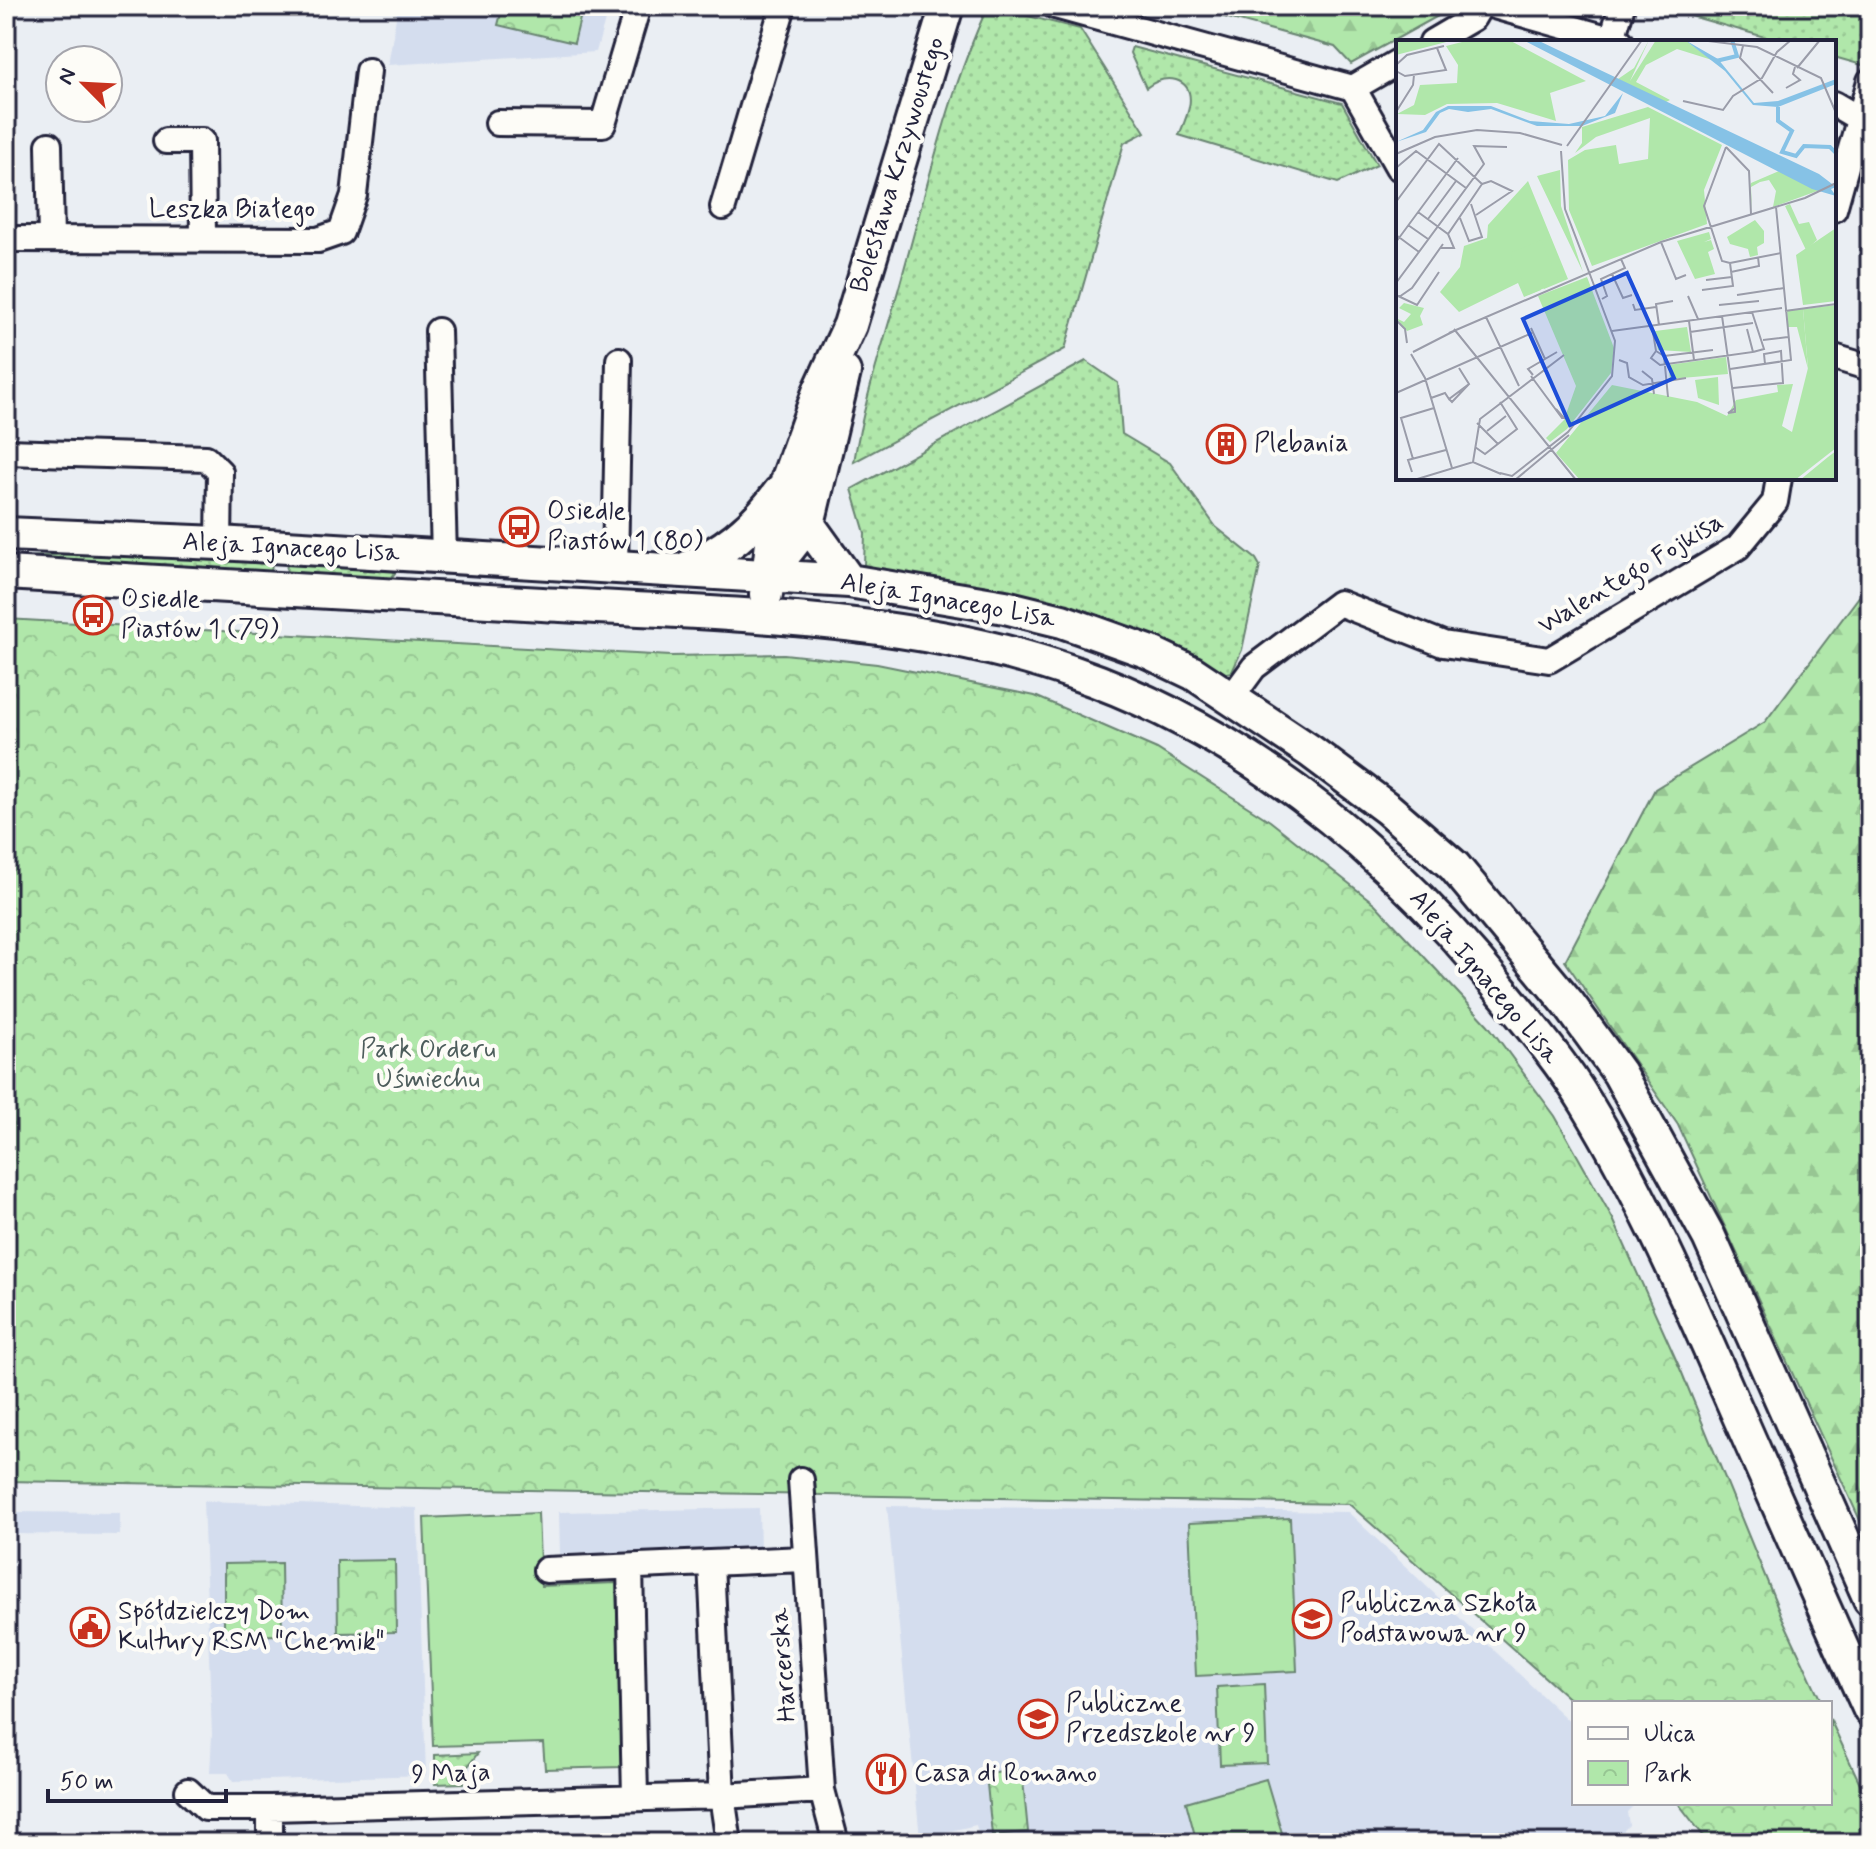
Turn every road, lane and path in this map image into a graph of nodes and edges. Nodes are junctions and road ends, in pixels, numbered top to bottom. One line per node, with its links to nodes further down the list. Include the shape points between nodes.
1 (638, 6): 17 (street, via 603,124)
2 (783, 6): 22 (street)
3 (947, 6): 26 (street, Bolesława Krzywoustego)
4 (1055, 6): 14 (street)
5 (1480, 6): 8 (street, via 1473,18)
6 (1494, 6): 9 (street)
7 (1622, 6): 10 (street)
8 (1435, 40)
9 (1612, 40)
10 (1615, 40)
11 (1396, 63): 14 (street)
12 (368, 71): 23 (street, Leszka Białego, via 354,195 341,232 318,240)
13 (1870, 81): 16 (street)
14 (1353, 88): 20 (street)
15 (1836, 105): 16 (street)
16 (1864, 121): 21 (street)
17 (498, 123)
18 (166, 141): 23 (street, via 202,141)
19 (49, 145): 25 (street)
20 (1396, 163)
21 (1836, 203)
22 (723, 207)
23 (203, 238): 25 (street, Leszka Białego)
24 (6, 239): 25 (street, Leszka Białego)
25 (51, 239)
26 (850, 325): 33 (street, Bolesława Krzywoustego); 34 (street, Bolesława Krzywoustego, via 843,380)
27 (438, 331): 37 (street)
28 (1836, 358): 30 (street)
29 (619, 360): 38 (street)
30 (1870, 368)
31 (6, 452): 36 (street, via 206,458 220,472)
32 (1779, 480): 44 (street, Walentego Fojkisa, via 1775,502 1738,547 1549,660 1443,644 1339,603 1254,667)
33 (786, 484): 39 (street, Bolesława Krzywoustego, via 738,539); 41 (street, Bolesława Krzywoustego)
34 (808, 524): 41 (street, Bolesława Krzywoustego); 42 (street)
35 (6, 534): 36 (street, Aleja Ignacego Lisa)
36 (219, 543): 37 (street, Aleja Ignacego Lisa)
37 (444, 557): 38 (street, Aleja Ignacego Lisa)
38 (615, 567): 39 (street, Aleja Ignacego Lisa)
39 (683, 570): 41 (street, Aleja Ignacego Lisa)
40 (6, 573): 43 (street, Aleja Ignacego Lisa)
41 (768, 575): 42 (street, Aleja Ignacego Lisa); 43 (street)
42 (849, 581): 44 (street, Aleja Ignacego Lisa, via 1062,621 1149,652)
43 (764, 619): 51 (street, Aleja Ignacego Lisa, via 932,637 1010,655 1072,672 1190,721 1292,788 1424,901 1533,1029 1582,1096 1628,1174)
44 (1232, 697): 50 (street, Aleja Ignacego Lisa, via 1388,809 1454,866 1619,1073 1709,1237)
45 (801, 1480): 46 (street, Harcerska)
46 (804, 1559): 47 (street); 52 (street, Harcerska)
47 (711, 1563): 48 (street); 54 (street)
48 (630, 1567): 49 (street); 55 (street)
49 (546, 1570)
50 (1870, 1599)
51 (1870, 1710)
52 (822, 1790): 54 (street, 9 Maja); 59 (street, Harcerska)
53 (188, 1791): 56 (street, 9 Maja, via 206,1808)
54 (722, 1796): 55 (street, 9 Maja); 58 (street)
55 (635, 1797): 56 (street, 9 Maja)
56 (270, 1808): 57 (street)
57 (270, 1843)
58 (729, 1843)
59 (836, 1843)

